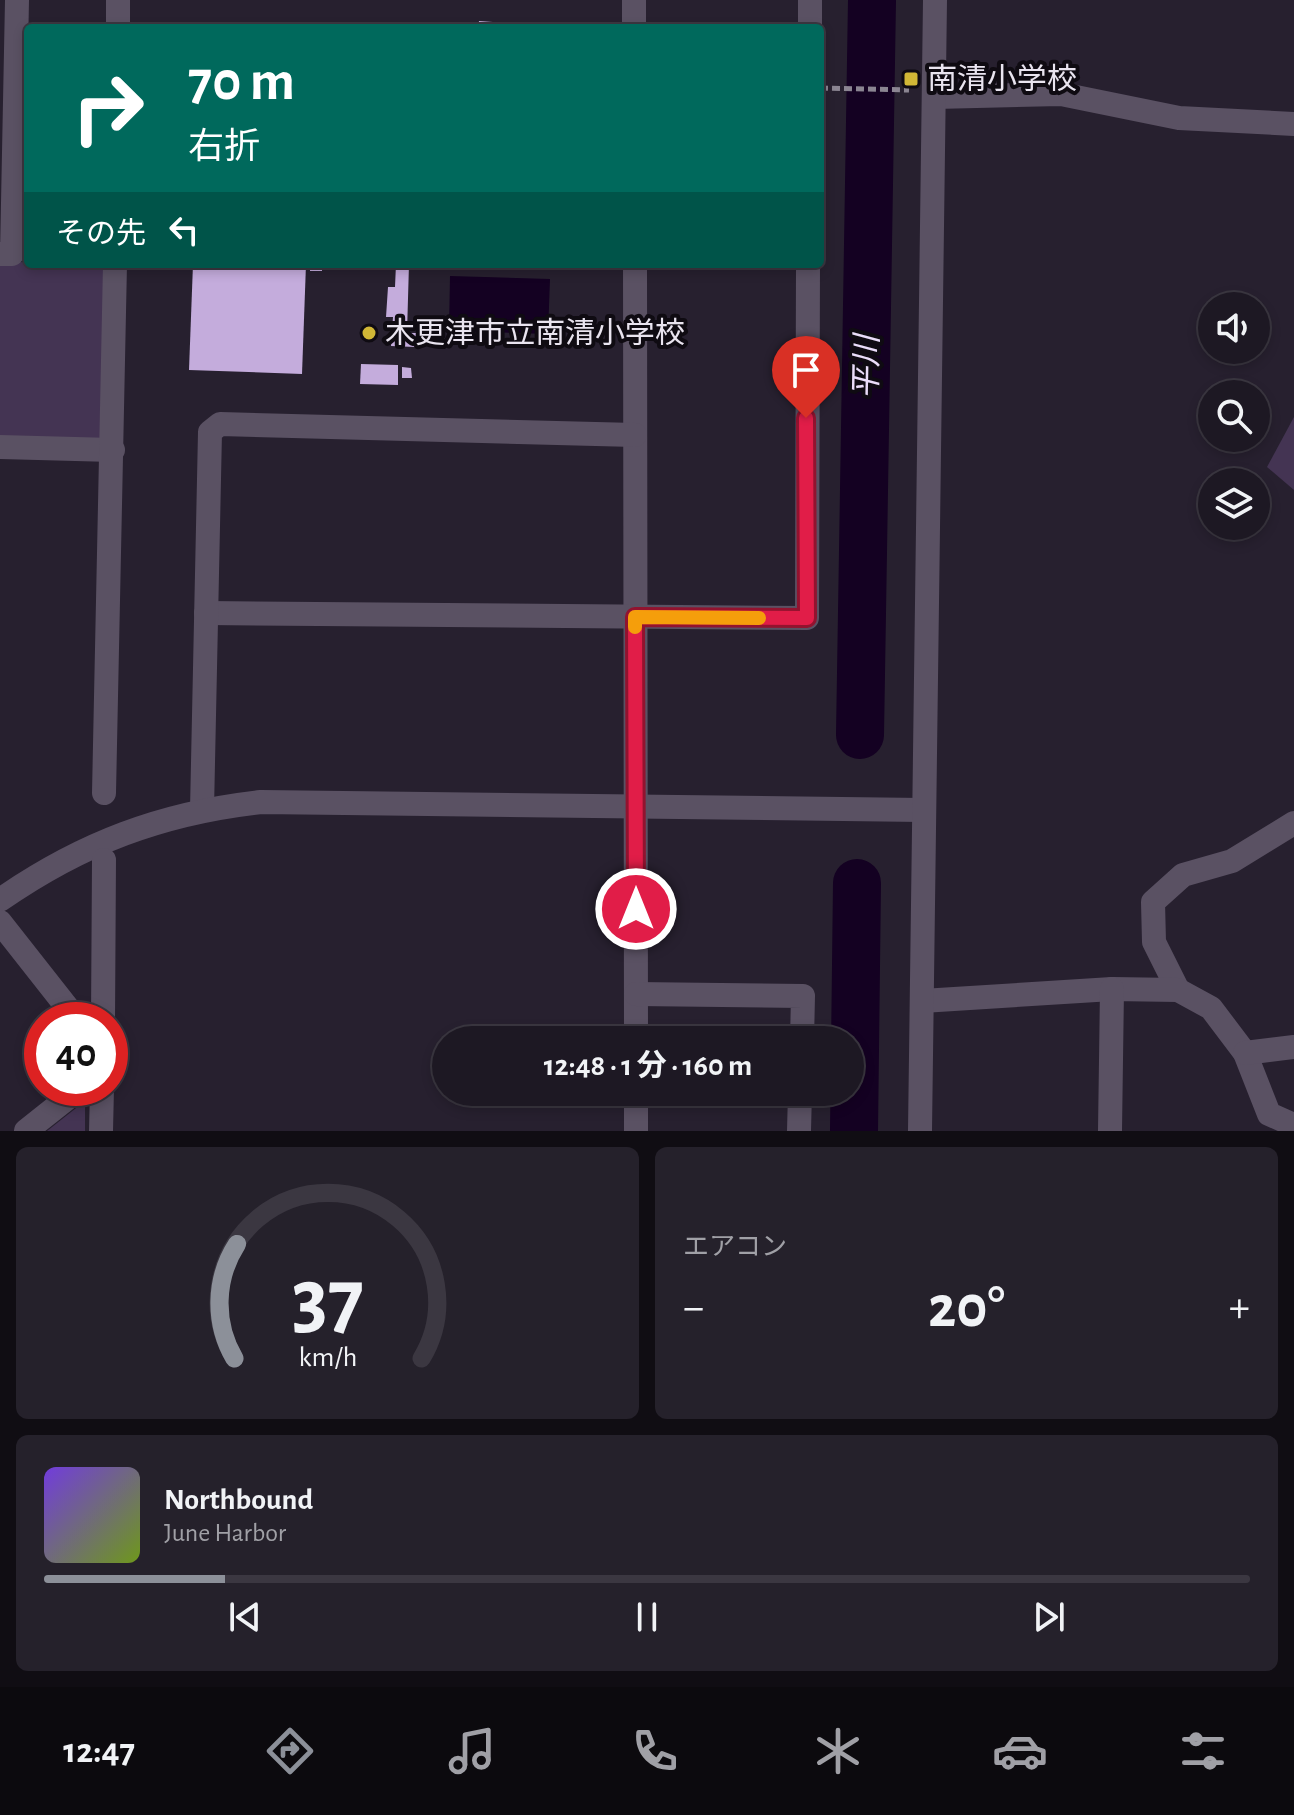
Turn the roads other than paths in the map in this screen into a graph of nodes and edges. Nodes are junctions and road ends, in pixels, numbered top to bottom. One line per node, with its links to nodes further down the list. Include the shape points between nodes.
1 (17, 0): 11 (street, via 12,254)
2 (118, 0): 6 (street)
3 (634, 0): 7 (street)
4 (810, 0): 8 (street)
5 (935, 0): 9 (street)
6 (118, 24)
7 (634, 24)
8 (810, 24)
9 (935, 97): 10 (street, via 1061,94 1179,118); 23 (street)
10 (1294, 124)
11 (0, 254)
12 (115, 268): 17 (street)
13 (635, 268): 15 (street)
14 (808, 268): 19 (street, via 807,618)
15 (635, 435): 18 (street, via 220,424 210,432); 19 (street)
16 (0, 447): 17 (street)
17 (113, 450): 20 (street)
18 (206, 613): 19 (street); 22 (street)
19 (635, 617): 21 (street)
20 (104, 793)
21 (636, 807): 22 (street, via 261,802); 23 (street); 30 (street)
22 (202, 810): 26 (street, via 109,838 48,868)
23 (923, 810): 31 (street)
24 (1294, 823): 29 (street, via 1232,861 1183,875 1153,902 1154,942)
25 (104, 860): 33 (street)
26 (0, 900)
27 (0, 922): 32 (street)
28 (1112, 989): 29 (street); 31 (street); 49 (street)
29 (1178, 990): 37 (street, via 1211,1008)
30 (636, 994): 34 (street); 35 (street, via 803,996)
31 (922, 1001): 48 (street)
32 (63, 1002)
33 (103, 1002)
34 (636, 1026)
35 (802, 1026)
36 (1294, 1047): 37 (street)
37 (1245, 1053): 42 (street)
38 (57, 1106): 44 (street)
39 (102, 1106): 45 (street)
40 (636, 1106): 46 (street)
41 (800, 1106): 47 (street)
42 (1269, 1122): 43 (street)
43 (1294, 1125)
44 (26, 1131)
45 (101, 1131)
46 (636, 1131)
47 (799, 1131)
48 (920, 1131)
49 (1110, 1131)

